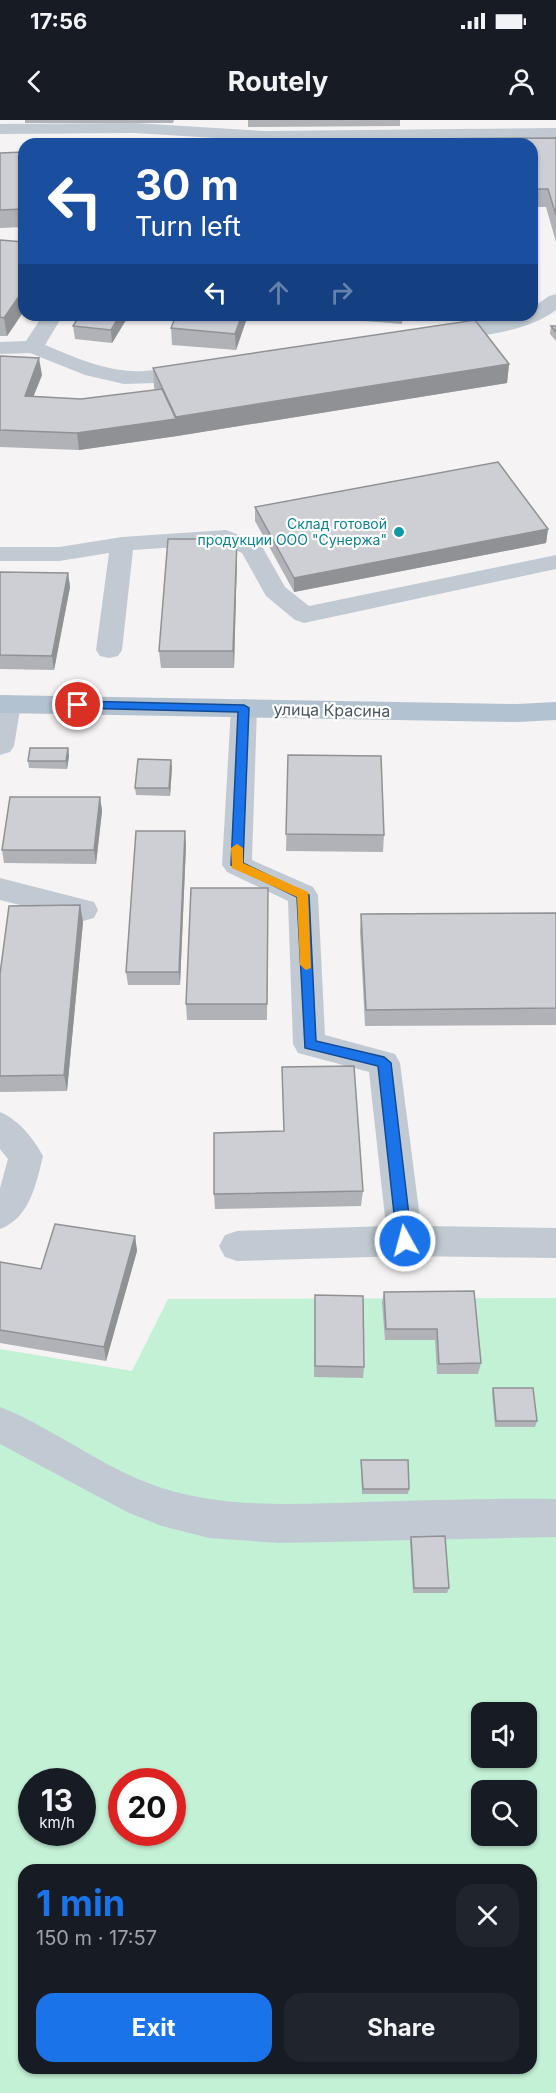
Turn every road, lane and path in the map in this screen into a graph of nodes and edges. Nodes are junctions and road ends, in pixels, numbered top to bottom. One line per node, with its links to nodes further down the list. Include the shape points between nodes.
1 (214, 126): 3 (lane); 5 (lane)
2 (424, 127): 4 (lane); 6 (lane)
3 (0, 129)
4 (556, 133)
5 (257, 138)
6 (289, 138)
7 (538, 292): 8 (lane)
8 (556, 292)
9 (556, 300): 10 (lane)
10 (538, 314)
11 (49, 321): 14 (lane)
12 (513, 321): 13 (lane)
13 (415, 338)
14 (33, 347): 15 (lane); 16 (lane, via 114,377 154,378)
15 (0, 348)
16 (213, 369)
17 (122, 544): 18 (lane, via 59,554); 19 (lane, via 226,537 252,548 275,591 304,615); 20 (lane)
18 (0, 554)
19 (556, 562)
20 (109, 650)
21 (4, 704): 22 (main road, улица Красина); 24 (lane)
22 (244, 708): 23 (main road, улица Красина); 29 (lane, via 237,865 303,895 309,1044 384,1063)
23 (556, 711)
24 (0, 746)
25 (0, 889): 26 (lane)
26 (83, 910)
27 (0, 1126): 28 (lane, via 26,1156 17,1192)
28 (0, 1214)
29 (405, 1241): 30 (lane); 31 (lane)
30 (556, 1244)
31 (237, 1246)
32 (0, 1425): 33 (lane, via 27,1436 123,1491 160,1507 210,1521 281,1524)
33 (556, 1518)

